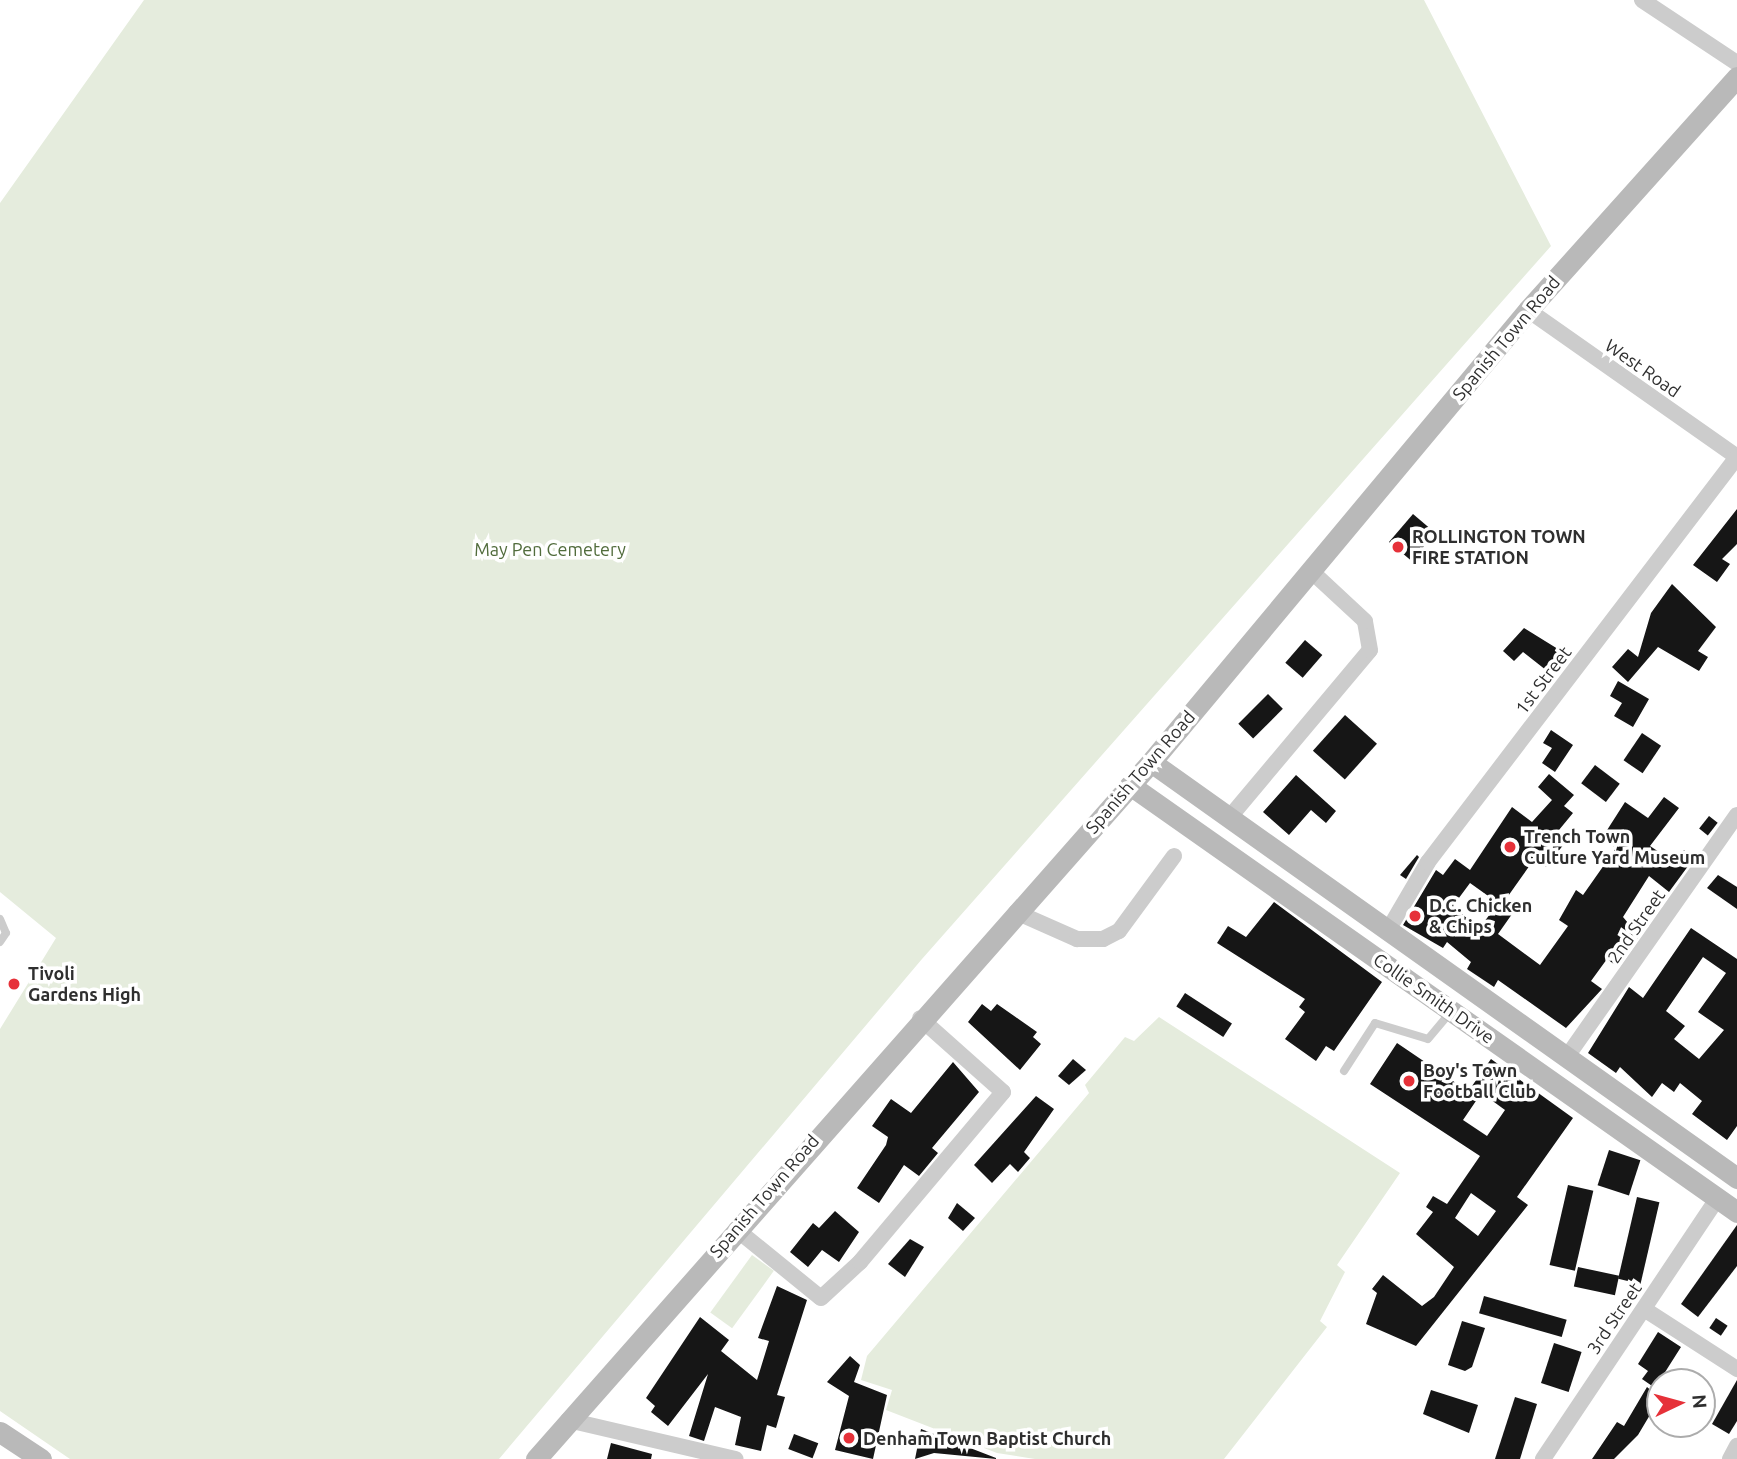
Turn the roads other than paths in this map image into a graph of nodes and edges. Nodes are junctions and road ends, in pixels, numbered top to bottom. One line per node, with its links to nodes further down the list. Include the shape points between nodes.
1 (1642, 0): 2 (street)
2 (1737, 63)
3 (1737, 77): 4 (main road, Spanish Town Road)
4 (1528, 310): 5 (street, West Road); 6 (main road, Spanish Town Road)
5 (1737, 457): 14 (street, 1st Street, via 1428,862)
6 (1311, 571): 7 (main road, Spanish Town Road); 10 (street, via 1365,621 1370,650)
7 (1151, 762): 8 (main road, Spanish Town Road); 10 (main road, Collie Smith Drive)
8 (1130, 785): 12 (main road, Spanish Town Road); 16 (main road, Collie Smith Drive)
9 (1737, 815): 18 (street, 2nd Street)
10 (1229, 818): 14 (main road, Collie Smith Drive)
11 (1174, 856): 12 (street, via 1119,931 1103,939 1077,939)
12 (1016, 912): 17 (main road, Spanish Town Road)
13 (0, 919): 15 (lane, via 6,933)
14 (1387, 932): 18 (main road, Collie Smith Drive)
15 (0, 942)
16 (1452, 1011): 19 (lane, via 1428,1039 1375,1023); 21 (main road, Collie Smith Drive)
17 (920, 1018): 23 (main road, Spanish Town Road); 23 (street, via 1003,1092 869,1251 821,1298)
18 (1566, 1058): 20 (main road, Collie Smith Drive)
19 (1344, 1071)
20 (1735, 1171)
21 (1718, 1198): 22 (main road, Collie Smith Drive); 24 (street, 3rd Street)
22 (1737, 1212)
23 (736, 1229): 26 (main road, Spanish Town Road)
24 (1644, 1309): 25 (street); 32 (street, 3rd Street)
25 (1737, 1369)
26 (568, 1420): 30 (main road, Spanish Town Road); 31 (street)
27 (0, 1432): 29 (main road)
28 (1737, 1446): 33 (street)
29 (41, 1459)
30 (536, 1459)
31 (736, 1459)
32 (1543, 1459)
33 (1730, 1459)

